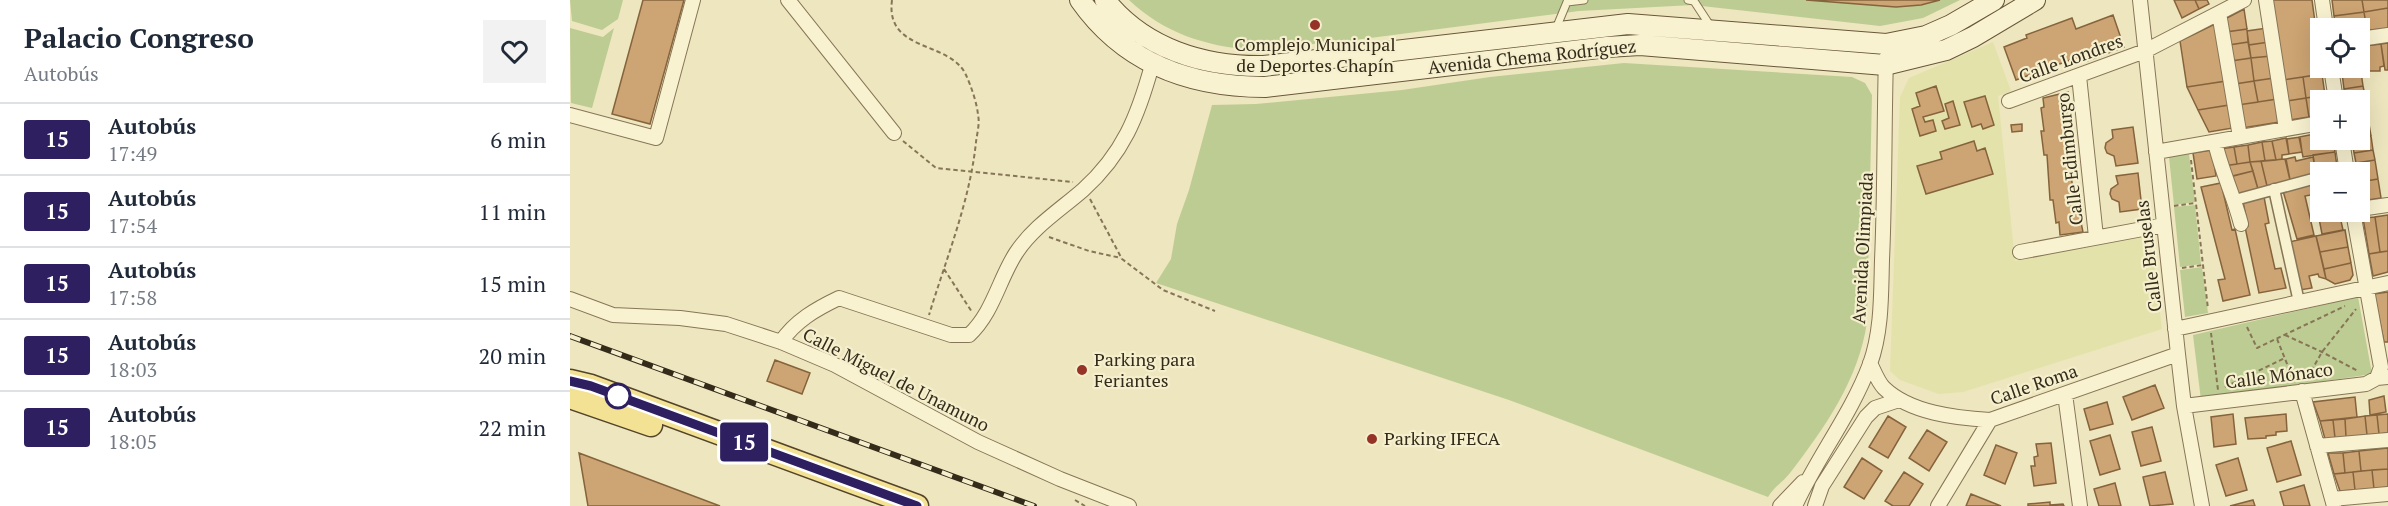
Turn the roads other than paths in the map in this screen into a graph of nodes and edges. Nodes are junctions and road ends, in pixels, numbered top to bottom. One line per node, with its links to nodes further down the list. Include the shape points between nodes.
1 (693, 0): 25 (street, via 656,138)
2 (788, 0): 28 (street)
3 (1080, 0): 21 (main road, Avenida Chema Rodríguez, via 1121,43)
4 (1105, 0): 16 (main road, Avenida Chema Rodríguez, via 1153,41 1182,55 1239,66)
5 (1584, 0): 16 (lane, via 1567,2)
6 (1689, 0): 15 (lane, via 1694,1)
7 (1994, 0): 19 (main road, Avenida Chema Rodríguez, via 1926,36)
8 (2035, 0): 22 (main road, Avenida Chema Rodríguez, via 1946,50)
9 (2140, 0): 20 (street, Calle Bruselas)
10 (2244, 0): 13 (street, Calle Londres)
11 (2266, 0): 27 (street)
12 (2322, 0): 14 (street)
13 (2220, 13): 20 (street, Calle Londres); 29 (street)
14 (2325, 18)
15 (1713, 30): 16 (main road, Avenida Chema Rodríguez, via 1628,24); 19 (main road, Avenida Chema Rodríguez)
16 (1554, 32)
17 (2388, 35): 18 (street)
18 (2370, 38)
19 (1886, 44): 22 (street, Avenida Olimpiada)
20 (2145, 51): 23 (street, Calle Londres); 31 (street, Calle Bruselas)
21 (1152, 65): 22 (main road, Avenida Chema Rodríguez, via 1195,80 1235,87 1265,87 1640,45); 47 (street, via 1124,141 1087,186 1031,235 1017,253 980,325 969,335 951,335 839,298 814,310 788,330)
22 (1886, 65): 49 (street, Avenida Olimpiada, via 1880,317)
23 (2079, 76): 24 (street, Calle Londres); 40 (street, Calle Edimburgo)
24 (2009, 101)
25 (570, 114)
26 (2310, 125): 27 (street)
27 (2286, 129): 29 (street)
28 (894, 133)
29 (2240, 137): 30 (street)
30 (2215, 142): 31 (street); 34 (street, via 2222,172)
31 (2156, 152): 39 (street, Calle Bruselas)
32 (2310, 180): 33 (street)
33 (2274, 189): 34 (street); 45 (street)
34 (2235, 200): 38 (street)
35 (2388, 205): 36 (street)
36 (2370, 208)
37 (2355, 222): 43 (street)
38 (2241, 224)
39 (2164, 225): 40 (street); 46 (street, Calle Bruselas)
40 (2096, 237): 41 (street)
41 (2020, 252)
42 (2388, 284): 43 (street)
43 (2366, 292): 45 (street); 50 (street)
44 (570, 299): 47 (street, Calle Miguel de Unamuno, via 613,315 726,324)
45 (2299, 302): 46 (street)
46 (2175, 329): 48 (street, Calle Bruselas)
47 (781, 342): 67 (street, Calle Miguel de Unamuno, via 835,365 978,442)
48 (2178, 354): 53 (street, Calle Roma); 56 (street, Calle Bruselas)
49 (1870, 363): 55 (street, via 1882,386); 57 (street, Avenida Olimpiada)
50 (2380, 378): 52 (street, Calle Mónaco, via 2366,384)
51 (570, 381): 66 (main road)
52 (2305, 391): 56 (street, Calle Mónaco); 60 (street)
53 (2065, 394): 58 (street, Calle Roma); 72 (street)
54 (570, 397): 65 (main road)
55 (1899, 400): 58 (street, Calle Roma, via 1932,411); 62 (street, via 1875,408)
56 (2184, 406): 73 (street, Calle Bruselas)
57 (1844, 419): 61 (street, Avenida Olimpiada); 62 (street)
58 (1990, 420): 71 (street)
59 (2388, 440): 60 (street)
60 (2317, 446): 64 (street)
61 (1809, 477): 68 (street); 69 (street, Avenida Olimpiada)
62 (1822, 486): 70 (street)
63 (2388, 494): 64 (street)
64 (2333, 502)
65 (872, 506)
66 (917, 506)
67 (1129, 506)
68 (1780, 506)
69 (1795, 506)
70 (1815, 506)
71 (1938, 506)
72 (2080, 506)
73 (2202, 506)

